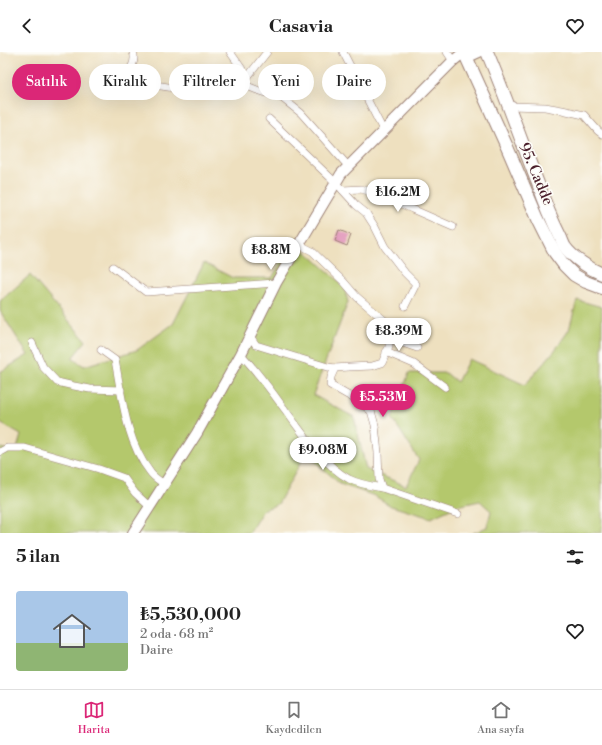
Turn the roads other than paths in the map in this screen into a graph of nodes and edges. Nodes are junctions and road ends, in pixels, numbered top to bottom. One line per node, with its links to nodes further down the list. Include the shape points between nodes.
1 (134, 52): 10 (street)
2 (230, 52): 11 (street)
3 (268, 52): 12 (street)
4 (343, 52): 16 (street)
5 (447, 52): 9 (street)
6 (479, 52): 8 (street)
7 (487, 52): 14 (main road, 95. Cadde)
8 (464, 54): 9 (street); 25 (main road, 95. Cadde, via 555,253 574,275)
9 (453, 61): 16 (street)
10 (132, 64)
11 (238, 64)
12 (250, 74)
13 (250, 87): 18 (street, via 282,98 301,113)
14 (509, 106): 17 (street, via 544,107 584,115); 23 (main road, 95. Cadde, via 546,206 566,248 579,260)
15 (269, 119): 19 (street)
16 (384, 132): 18 (street)
17 (602, 134)
18 (349, 167): 19 (street, via 341,174)
19 (340, 186): 20 (street, via 383,195); 21 (street); 26 (street, via 366,214 386,247 416,284)
20 (454, 227)
21 (300, 245): 24 (street); 28 (street, via 312,251 357,297 384,320 389,332)
22 (113, 267): 24 (street, via 146,292)
23 (602, 274)
24 (276, 284): 27 (street)
25 (602, 288)
26 (405, 306)
27 (250, 336): 33 (street); 34 (street, via 256,345)
28 (388, 338): 30 (street); 32 (street)
29 (32, 343): 36 (street, via 43,367 56,382)
30 (417, 348)
31 (100, 350): 36 (street, via 115,360)
32 (386, 352): 34 (street, via 382,363); 35 (street, via 414,364)
33 (241, 354): 38 (street, via 197,433); 39 (street, via 315,449 333,467 350,479)
34 (335, 368): 39 (street, via 330,385 371,411)
35 (445, 387)
36 (121, 390): 38 (street, via 127,422 138,452 150,473)
37 (0, 452): 40 (street, via 6,448 24,448 100,469 124,478)
38 (164, 484): 40 (street)
39 (382, 488): 41 (street)
40 (150, 507): 42 (street)
41 (458, 514)
42 (133, 533)

